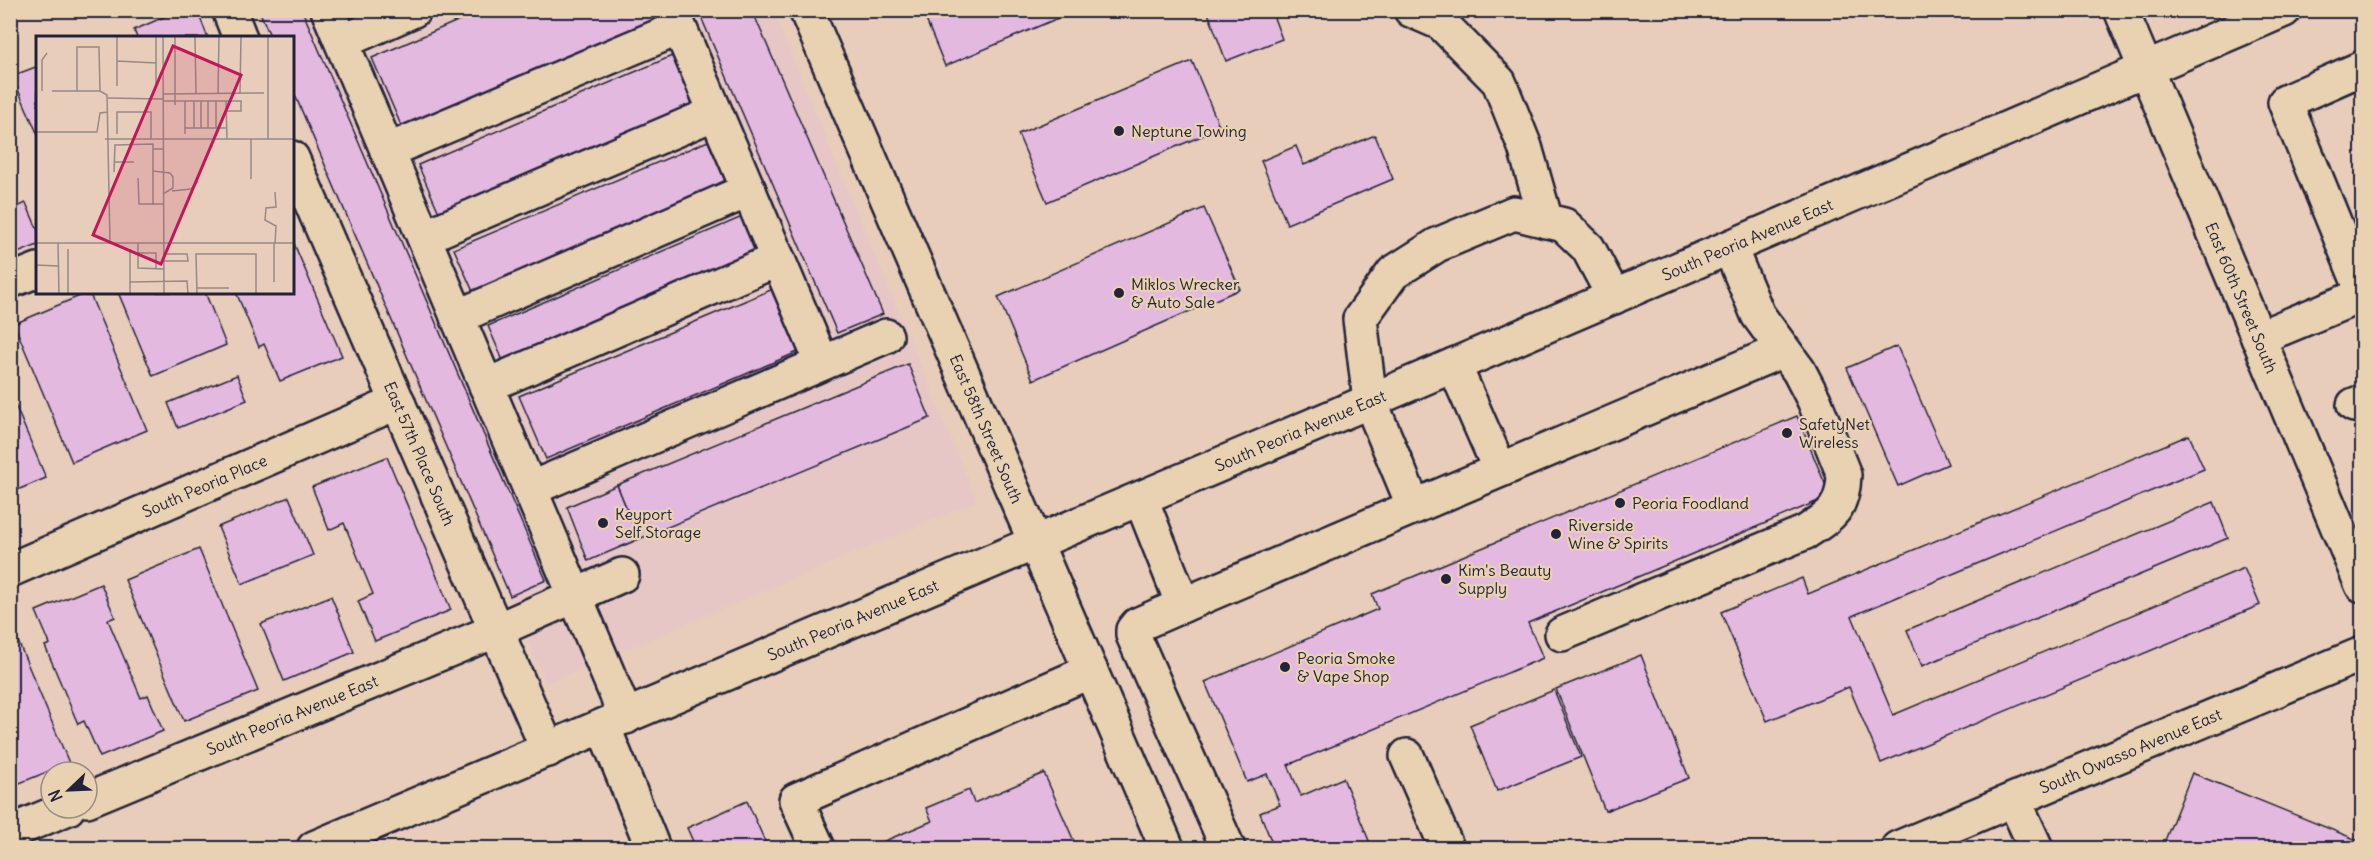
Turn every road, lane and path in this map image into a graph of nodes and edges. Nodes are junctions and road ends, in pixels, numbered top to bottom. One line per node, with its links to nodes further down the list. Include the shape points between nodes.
1 (229, 10): 9 (street)
2 (328, 10): 10 (street)
3 (414, 10): 10 (street)
4 (806, 10): 39 (street, East 58th Street South)
5 (1411, 10): 17 (street, via 1441,23 1498,82 1525,147)
6 (2121, 10): 12 (street, East 60th Street South)
7 (2266, 14): 12 (street, South Peoria Avenue East)
8 (676, 19): 13 (street); 14 (street)
9 (239, 36)
10 (342, 42): 14 (street)
11 (2362, 68): 23 (street, via 2285,102)
12 (2146, 71): 19 (street, South Peoria Avenue East); 28 (street, East 60th Street South)
13 (715, 113): 16 (street); 18 (street)
14 (387, 151): 18 (street)
15 (294, 163): 34 (street, East 57th Place South)
16 (749, 190): 20 (street); 26 (street)
17 (1546, 221): 25 (street, via 1564,225 1588,248); 33 (street, via 1514,213 1437,245 1393,273 1360,319)
18 (424, 237): 26 (street)
19 (1730, 248): 25 (street, South Peoria Avenue East); 29 (street, via 1758,315)
20 (778, 259): 30 (street); 32 (street)
21 (36, 271): 22 (street)
22 (10, 282)
23 (2362, 290)
24 (2362, 295): 28 (street)
25 (1614, 297): 31 (street, South Peoria Avenue East)
26 (457, 316): 32 (street)
27 (886, 336): 30 (street)
28 (2258, 338): 42 (street, East 60th Street South)
29 (1783, 350): 35 (street); 46 (street, via 1814,400 1839,461 1844,475 1839,506 1806,532)
30 (822, 363): 36 (street)
31 (1454, 365): 33 (street, South Peoria Avenue East); 35 (street)
32 (486, 386): 36 (street)
33 (1370, 401): 37 (street, South Peoria Avenue East); 38 (street)
34 (398, 402): 40 (street, South Peoria Place); 45 (street, East 57th Place South)
35 (1500, 470): 38 (street)
36 (530, 489): 43 (street)
37 (1141, 499): 39 (street, South Peoria Avenue East); 44 (street)
38 (1414, 507): 44 (street)
39 (1036, 543): 48 (street, East 58th Street South); 49 (street, South Peoria Avenue East)
40 (10, 570)
41 (622, 575): 43 (street, South Peoria Avenue East)
42 (2362, 585)
43 (574, 596): 45 (street, South Peoria Avenue East); 49 (street)
44 (1183, 605): 60 (street, via 1137,625 1133,635)
45 (497, 630): 50 (street, East 57th Place South); 52 (street, South Peoria Avenue East)
46 (1562, 634)
47 (2362, 654): 53 (street, South Owasso Avenue East)
48 (1091, 671): 58 (street, via 796,800); 59 (street, East 58th Street South)
49 (614, 722): 50 (street, South Peoria Avenue East); 57 (street)
50 (548, 750): 56 (street, South Peoria Avenue East)
51 (1407, 756): 61 (street)
52 (99, 795)
53 (2014, 800): 62 (street, South Owasso Avenue East); 63 (street)
54 (39, 820): 55 (street)
55 (10, 832)
56 (314, 849)
57 (654, 849)
58 (818, 849)
59 (1167, 849)
60 (1228, 849)
61 (1447, 849)
62 (1898, 849)
63 (2036, 849)

